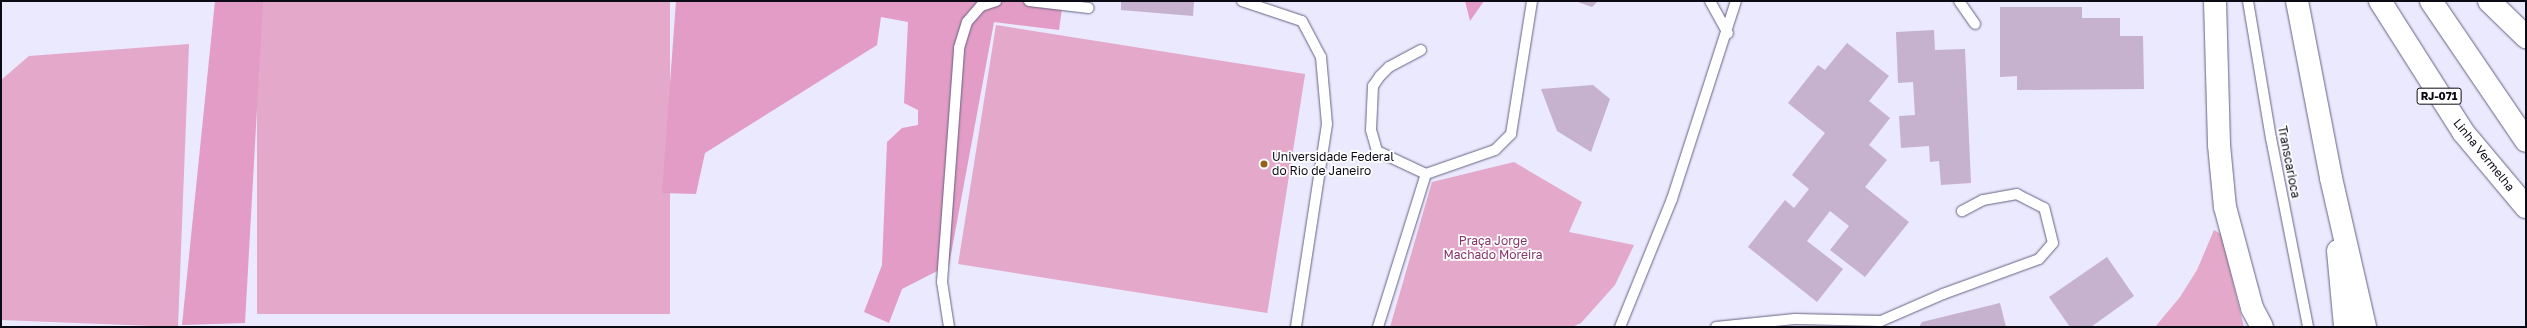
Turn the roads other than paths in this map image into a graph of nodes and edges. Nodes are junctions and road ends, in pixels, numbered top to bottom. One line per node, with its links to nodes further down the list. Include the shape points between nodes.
1 (996, 1): 27 (lane, via 981,6 967,22 959,48 942,282)
2 (1029, 1): 15 (lane)
3 (1242, 1): 28 (lane, via 1302,21 1321,57 1327,124)
4 (1532, 1): 22 (lane, via 1511,134 1494,150)
5 (1710, 1): 18 (lane)
6 (1736, 1): 18 (lane)
7 (1959, 1): 16 (lane)
8 (2215, 1): 26 (highway, via 2221,175 2233,242)
9 (2248, 1): 32 (lane, Transcarioca, via 2271,138)
10 (2297, 1): 23 (highway)
11 (2380, 1): 24 (highway, Linha Vermelha / RJ-071, via 2464,132)
12 (2431, 1): 21 (highway)
13 (2489, 1): 19 (highway)
14 (2506, 1): 17 (highway)
15 (1089, 8)
16 (1975, 24)
17 (2526, 27)
18 (1728, 33): 30 (lane, via 1672,198)
19 (2526, 37)
20 (1421, 50): 22 (lane, via 1389,67 1376,81 1373,86 1371,130 1377,151)
21 (2526, 142)
22 (1426, 174): 29 (lane)
23 (2331, 178): 33 (highway); 34 (highway)
24 (2526, 207)
25 (1962, 211): 31 (lane, via 1983,200 2017,194 2044,208 2053,243 2039,259 1943,294 1881,321 1795,319)
26 (2257, 321)
27 (949, 327)
28 (1296, 327)
29 (1378, 327)
30 (1620, 327)
31 (1716, 327)
32 (2308, 327)
33 (2345, 327)
34 (2365, 327)

